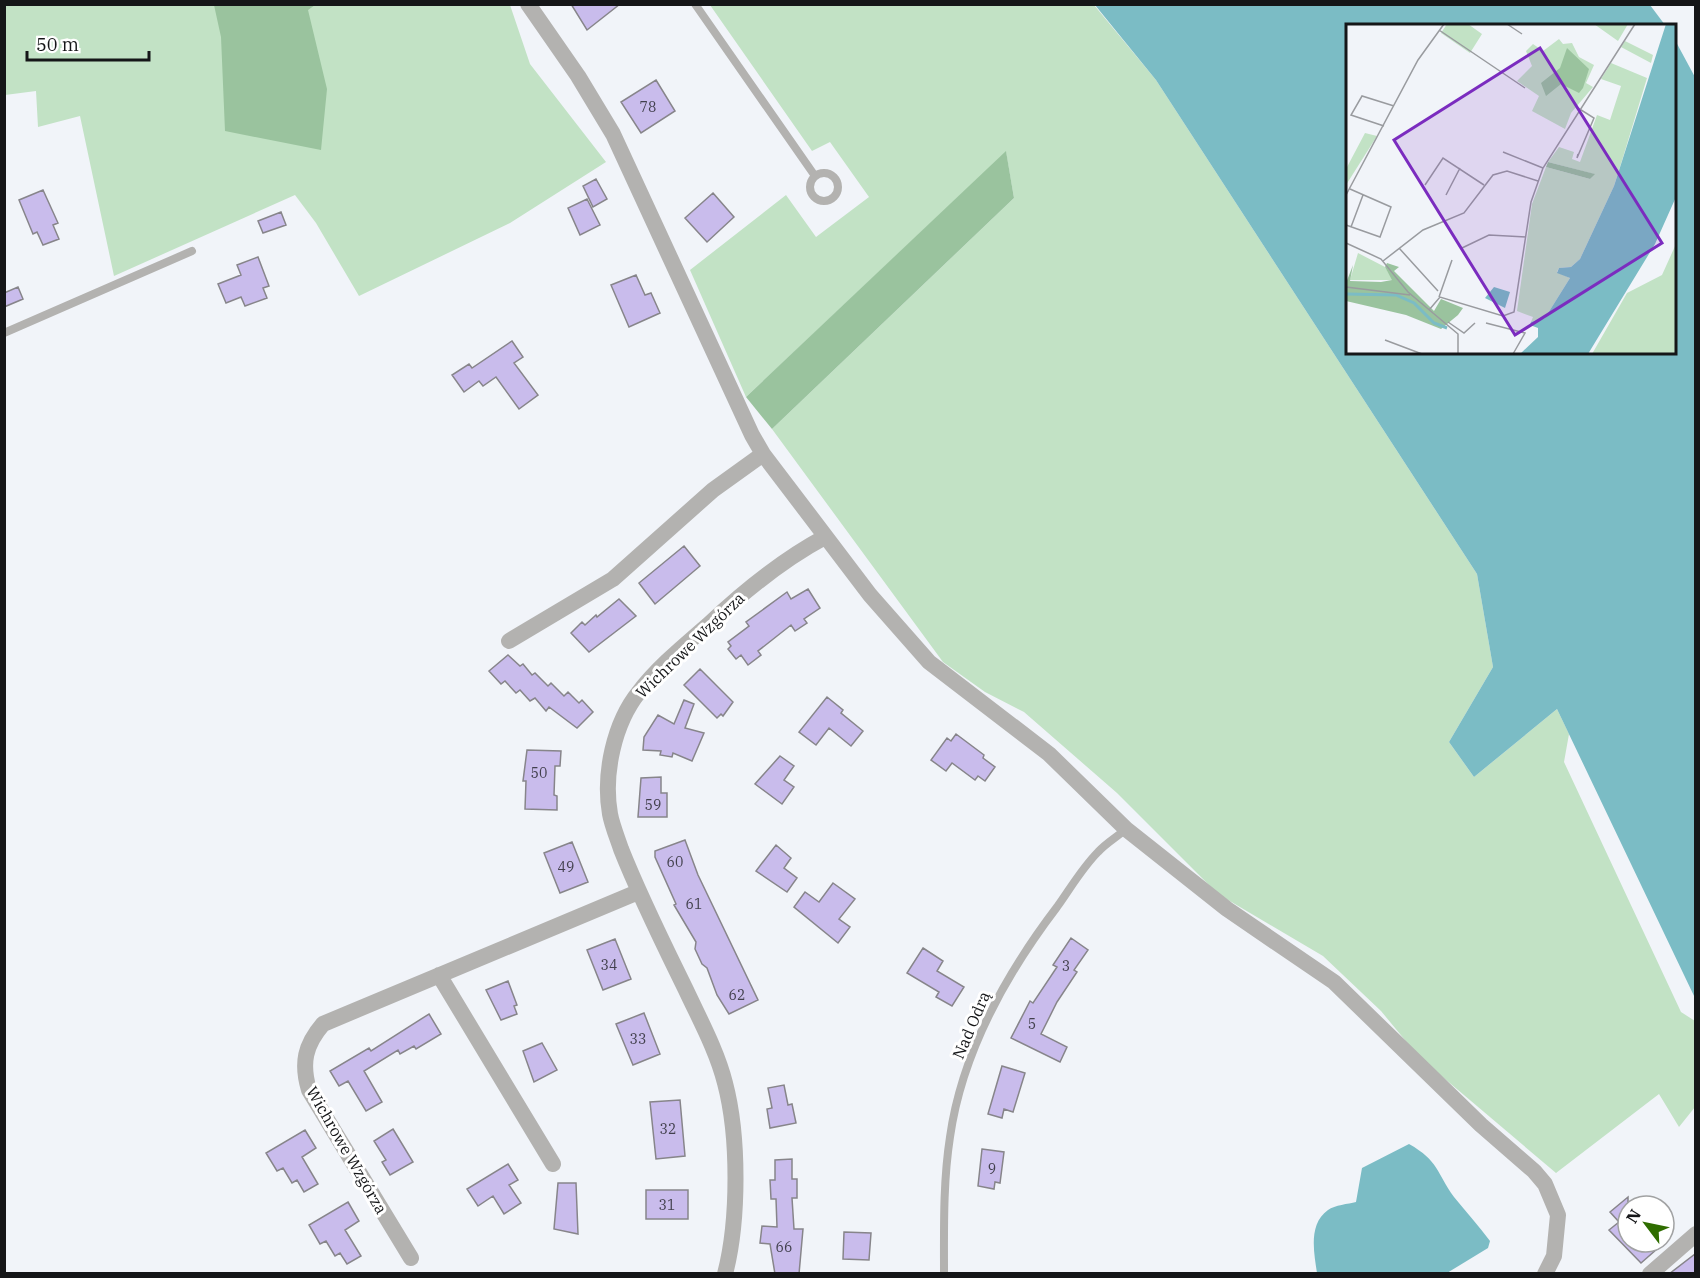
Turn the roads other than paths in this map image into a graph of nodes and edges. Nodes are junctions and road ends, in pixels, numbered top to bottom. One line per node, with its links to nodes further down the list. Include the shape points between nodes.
1 (528, 4): 6 (street, via 613,134 735,403)
2 (696, 4): 3 (lane)
3 (815, 176)
4 (192, 251): 5 (lane)
5 (4, 333)
6 (763, 454): 7 (street); 8 (street, via 713,490 613,579)
7 (825, 537): 9 (street, via 898,630 929,662 1049,754); 10 (street, Wichrowe Wzgórza, via 741,595 652,677 629,705 615,744 607,792 610,816)
8 (508, 641)
9 (1126, 829): 16 (lane, Nad Odrą, via 1098,852 1022,954 988,1016 957,1100 950,1136); 17 (street, via 1227,909 1334,982 1534,1171 1545,1184 1558,1215 1554,1256)
10 (638, 892): 11 (street, Wichrowe Wzgórza); 15 (street, Wichrowe Wzgórza, via 703,1026 725,1083 734,1169)
11 (439, 975): 12 (street); 14 (street, Wichrowe Wzgórza, via 323,1024 310,1040 305,1057 304,1074 309,1090)
12 (553, 1164)
13 (1695, 1234): 18 (street)
14 (411, 1258)
15 (725, 1274)
16 (944, 1274)
17 (1545, 1274)
18 (1650, 1274)

